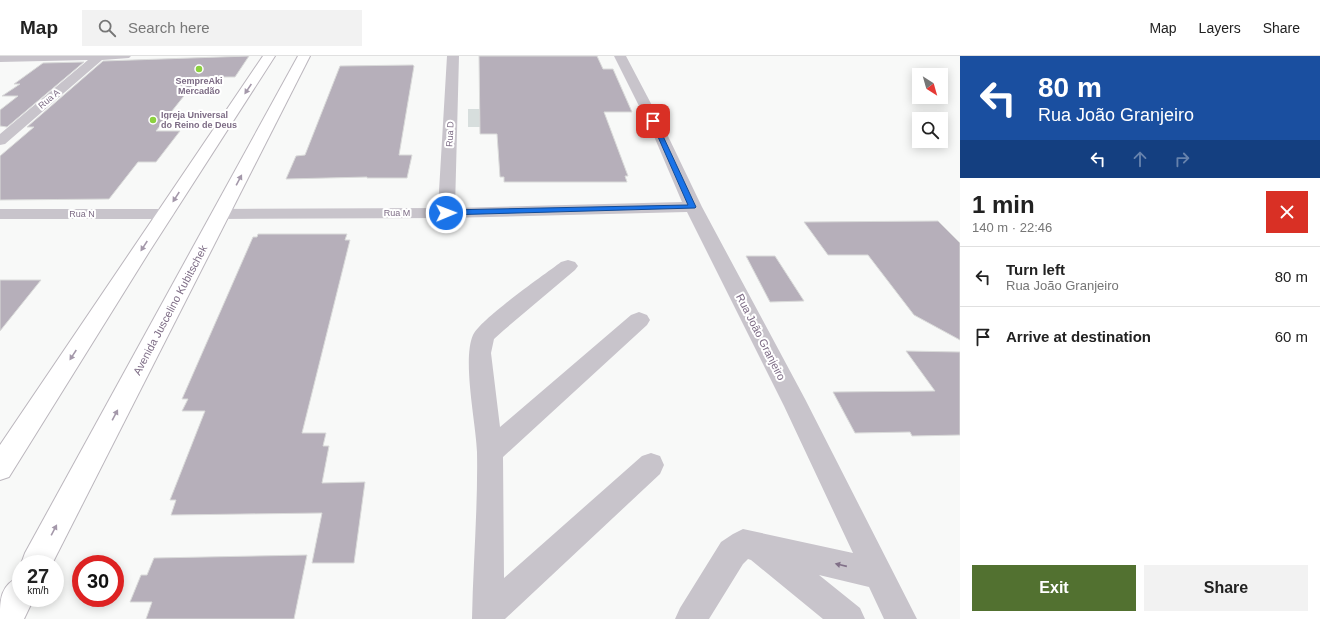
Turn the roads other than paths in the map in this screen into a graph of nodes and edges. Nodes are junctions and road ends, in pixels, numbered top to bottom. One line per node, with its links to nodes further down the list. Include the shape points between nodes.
1 (125, 56): 6 (street)
2 (269, 56): 12 (main road, one-way to 12)
3 (304, 56): 13 (main road, Avenida Juscelino Kubitschek, one-way to 3)
4 (453, 56): 10 (street, Rua D)
5 (620, 56): 9 (street, Rua João Granjeiro, via 660,134)
6 (99, 57): 7 (street); 8 (street, Rua A)
7 (5, 59)
8 (0, 141)
9 (693, 207): 10 (street, Rua M); 21 (street, Rua João Granjeiro)
10 (446, 213): 13 (street, Rua M)
11 (0, 214): 12 (street, Rua N)
12 (165, 214): 18 (main road, one-way to 18)
13 (221, 214): 20 (main road, Avenida Juscelino Kubitschek, one-way to 13)
14 (568, 266): 16 (street, via 484,336 480,352)
15 (638, 320): 16 (street)
16 (490, 452): 23 (street)
17 (651, 465): 23 (street)
18 (0, 468)
19 (757, 546): 21 (street, one-way to 19); 25 (street, via 743,544 732,553); 26 (street)
20 (41, 555)
21 (879, 574): 27 (street, Rua João Granjeiro)
22 (13, 607): 24 (main road)
23 (488, 616)
24 (7, 619)
25 (691, 619)
26 (849, 619)
27 (901, 619)

